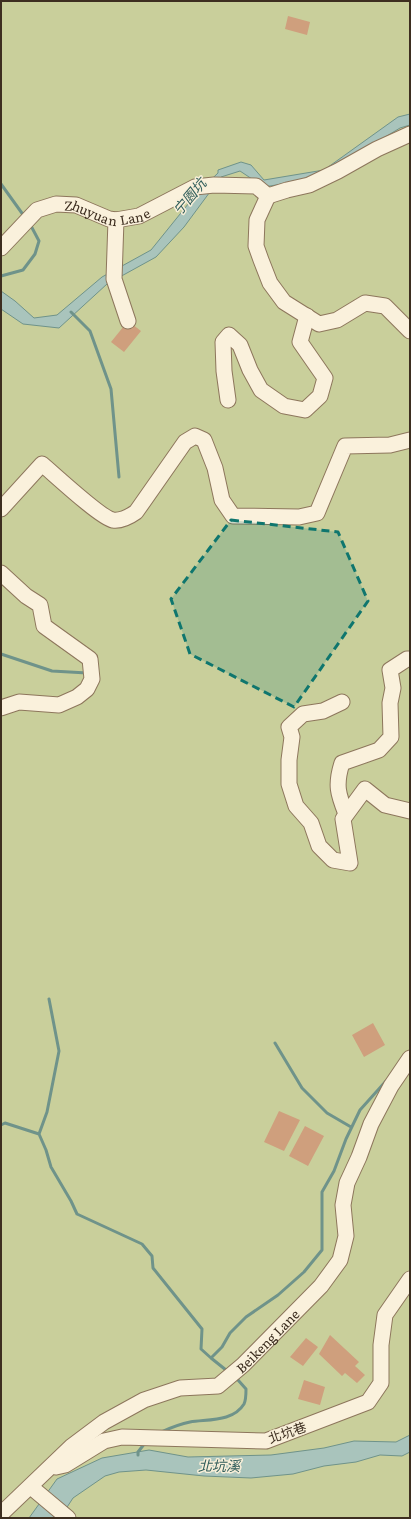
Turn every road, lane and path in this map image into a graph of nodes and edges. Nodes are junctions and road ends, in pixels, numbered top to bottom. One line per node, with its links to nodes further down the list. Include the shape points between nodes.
1 (410, 134): 2 (street, via 309,185)
2 (268, 196): 3 (street, Zhuyuan Lane, via 256,186 195,187 139,216); 5 (street, via 257,220 256,246 270,283 284,302)
3 (116, 220): 4 (street, Zhuyuan Lane, via 76,205 56,204 37,210); 6 (street, via 114,279)
4 (1, 248)
5 (307, 316): 7 (street, via 319,324 337,320 365,303 385,306); 8 (street, via 300,342 325,378 320,396 305,410 284,406 261,390 240,345 229,335 223,342)
6 (128, 321)
7 (410, 332)
8 (228, 400)
9 (410, 440): 10 (street, via 390,444 345,446 317,514 299,517 233,516 222,500 215,468 204,440 194,436 185,442 140,507 128,518 112,520 42,464)
10 (1, 509)
11 (1, 573): 14 (street, via 40,605 44,626 90,658 92,679 88,689 58,705 19,702)
12 (410, 659): 16 (street, via 390,670 393,688 390,703 391,737 379,750 342,764 337,778 339,798)
13 (342, 702): 16 (street, via 323,711 303,714 288,727 292,737 288,784 296,806 311,823 319,846 333,860 350,863 343,819)
14 (1, 708)
15 (410, 811): 16 (street, via 385,805 365,789)
16 (346, 814)
17 (410, 1058): 19 (street, Beikeng Lane, via 391,1086 371,1124 347,1183 343,1205 346,1236 340,1260 321,1286 243,1365 218,1386 180,1388 144,1400 104,1422 72,1446)
18 (410, 1279): 19 (street, 北坑巷, via 385,1315 381,1345 381,1383 368,1402 266,1441 122,1437 104,1441 65,1465)
19 (51, 1468): 20 (street, Beikeng Lane)
20 (31, 1487): 21 (street, Beikeng Lane); 22 (street)
21 (1, 1514)
22 (68, 1518)

